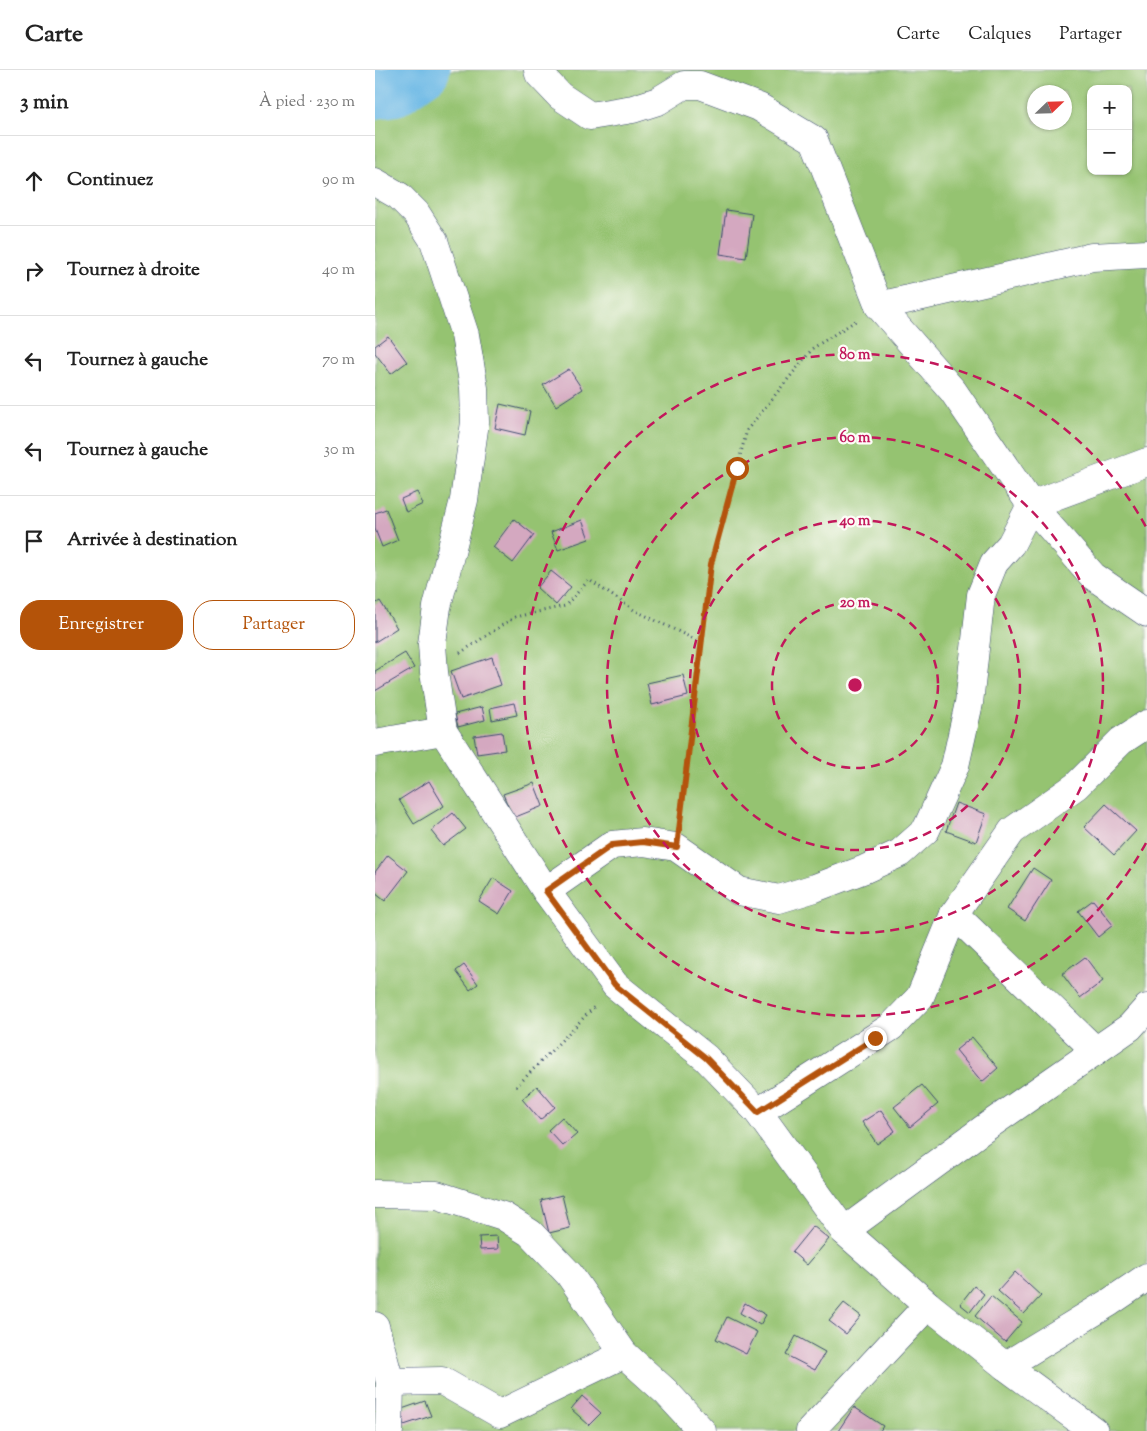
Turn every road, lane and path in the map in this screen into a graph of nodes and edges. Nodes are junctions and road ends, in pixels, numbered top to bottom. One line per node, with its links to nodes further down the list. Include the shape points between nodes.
1 (538, 70): 4 (street, via 560,96 591,116 633,109 658,101 684,85 700,84 759,106 814,140)
2 (375, 182): 9 (street, via 399,196 434,241 465,335 474,388 475,422 464,500 437,607 432,644)
3 (1147, 254): 4 (street, via 1092,257)
4 (879, 306): 6 (street, via 953,391); 8 (path, via 813,348 747,430 711,564)
5 (1147, 462): 6 (street)
6 (1031, 505): 7 (street, via 1093,576); 13 (street, via 1011,544 994,563 981,595 969,703 955,766 926,830 900,853 815,888 779,899 739,891)
7 (1147, 613)
8 (701, 643): 9 (path, via 634,610 589,580 565,606 515,617); 13 (path)
9 (434, 672): 11 (street)
10 (1147, 724): 15 (street, via 1121,741 1076,786 1012,831)
11 (443, 730): 12 (street); 14 (street)
12 (375, 743)
13 (677, 847): 14 (street, via 643,842 612,845)
14 (546, 891): 16 (street)
15 (954, 914): 18 (street); 20 (street, via 920,997 891,1027)
16 (615, 985): 19 (path); 20 (street, via 706,1058)
17 (1147, 1008): 18 (street, via 1130,1026)
18 (1096, 1051): 22 (street)
19 (516, 1087)
20 (758, 1112): 22 (street)
21 (375, 1194): 26 (street, via 437,1195 503,1216 530,1233 569,1274)
22 (844, 1230): 24 (street)
23 (1147, 1278): 27 (street)
24 (928, 1305): 27 (street); 32 (street)
25 (375, 1326): 28 (street)
26 (625, 1354): 29 (street); 31 (street)
27 (1005, 1366): 33 (street)
28 (390, 1382): 29 (street, via 442,1381); 30 (street)
29 (504, 1422)
30 (389, 1431)
31 (702, 1431)
32 (810, 1431)
33 (1094, 1431)

